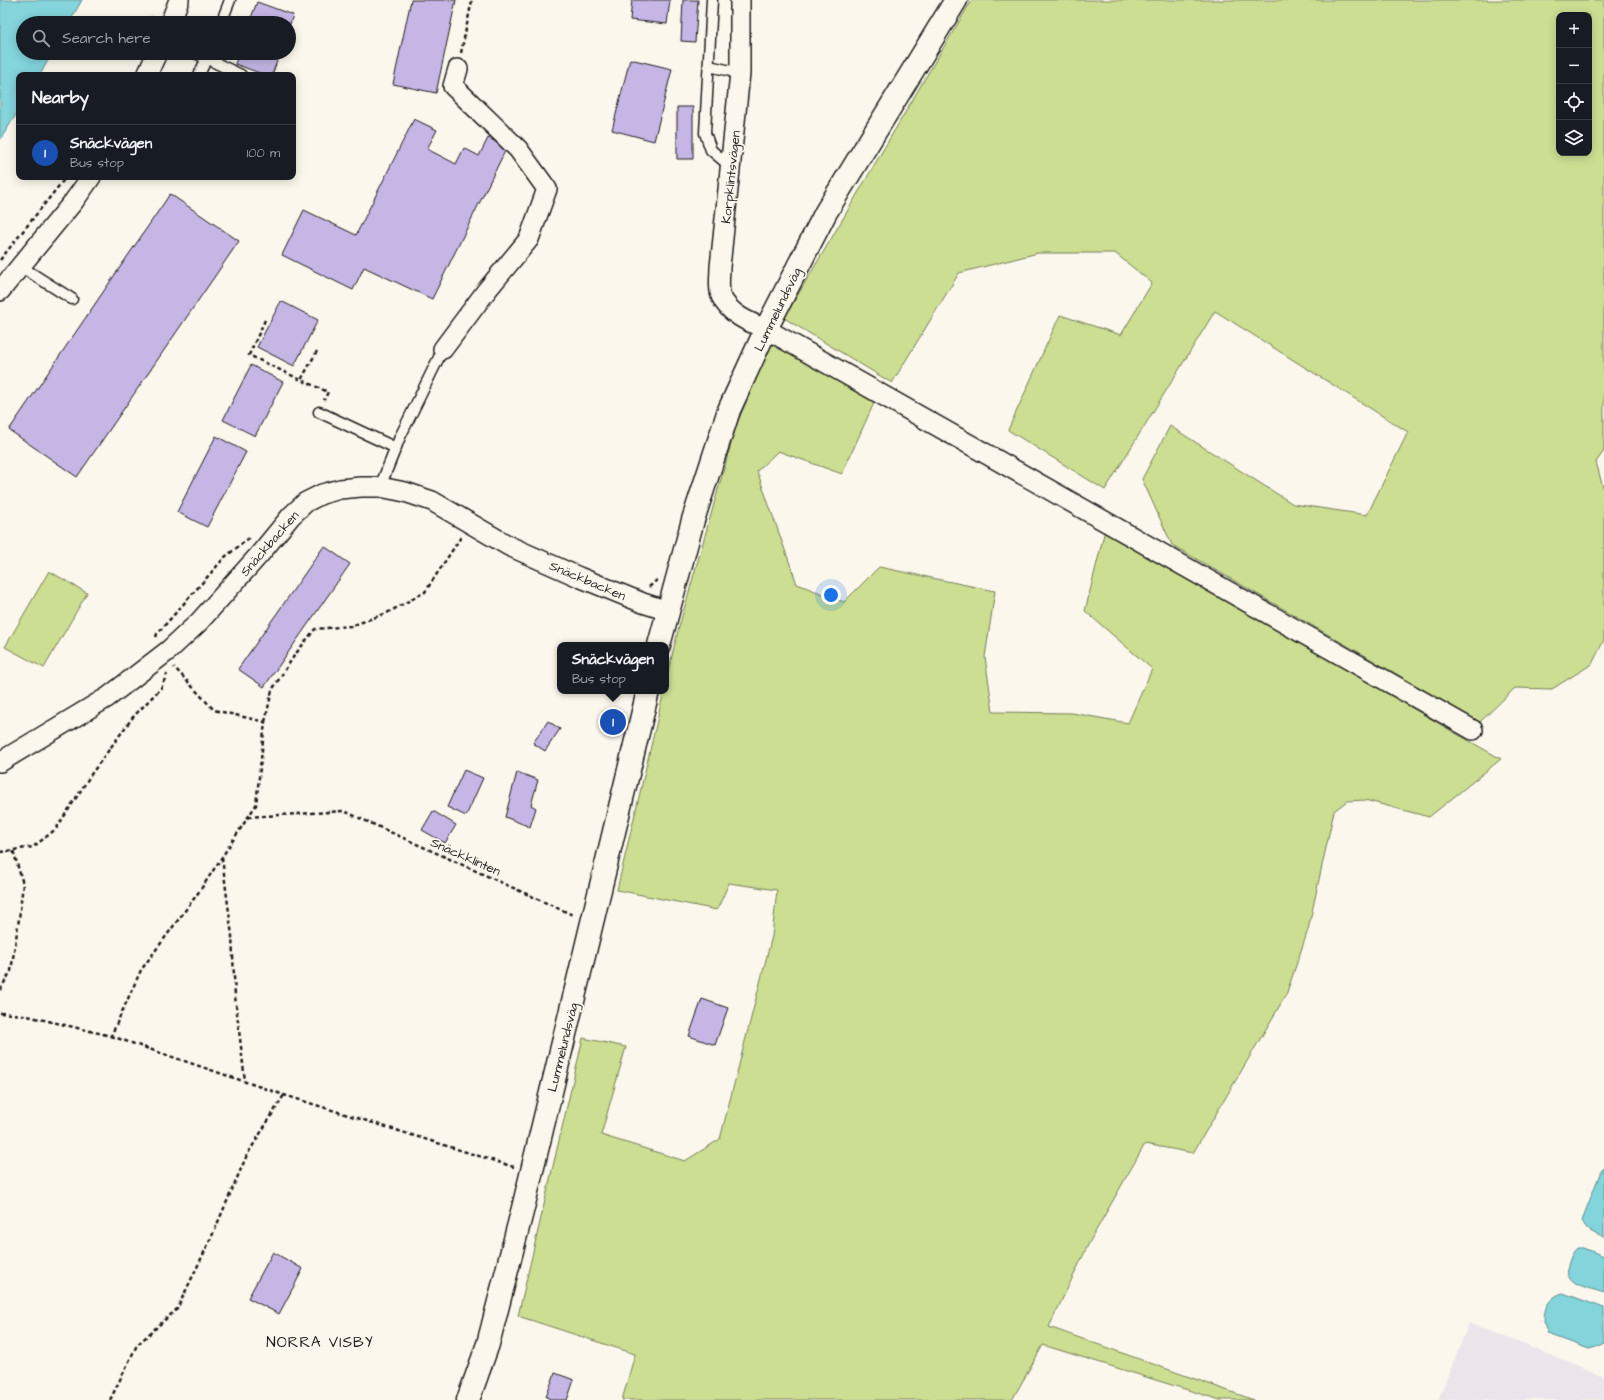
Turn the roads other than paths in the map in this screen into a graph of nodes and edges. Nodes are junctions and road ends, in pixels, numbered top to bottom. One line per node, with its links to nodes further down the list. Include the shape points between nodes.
1 (179, 0): 6 (street)
2 (230, 0): 7 (lane)
3 (712, 0): 11 (lane)
4 (740, 0): 16 (street, Korpklintsvägen)
5 (956, 0): 22 (main road, Lummelundsväg, via 826,212)
6 (173, 16)
7 (224, 16)
8 (154, 60): 13 (street)
9 (206, 60): 14 (lane)
10 (216, 60): 15 (lane)
11 (709, 66): 16 (lane); 17 (lane, via 705,133 711,150)
12 (458, 69): 23 (street, via 453,86 518,149 547,189 529,239)
13 (148, 72)
14 (200, 72)
15 (236, 72)
16 (740, 73): 17 (street, Korpklintsvägen)
17 (731, 167): 22 (street, Korpklintsvägen, via 720,267 721,295 731,310)
18 (88, 180): 19 (street, via 74,201)
19 (20, 266): 20 (street); 21 (lane)
20 (0, 291)
21 (72, 300)
22 (766, 329): 27 (main road, Lummelundsväg, via 729,410 693,520); 30 (street, Korpklintsvägen)
23 (443, 349): 25 (lane)
24 (319, 412): 25 (lane)
25 (396, 448): 26 (lane)
26 (380, 488): 27 (street, Snäckbacken, via 432,501 509,546 579,577); 31 (street, Snäckbacken, via 340,489 306,502 199,622 169,650 108,697)
27 (668, 611): 28 (main road, Lummelundsväg)
28 (660, 642)
29 (647, 694): 32 (main road, Lummelundsväg, via 523,1208 488,1344)
30 (1473, 730)
31 (0, 762)
32 (468, 1400)

